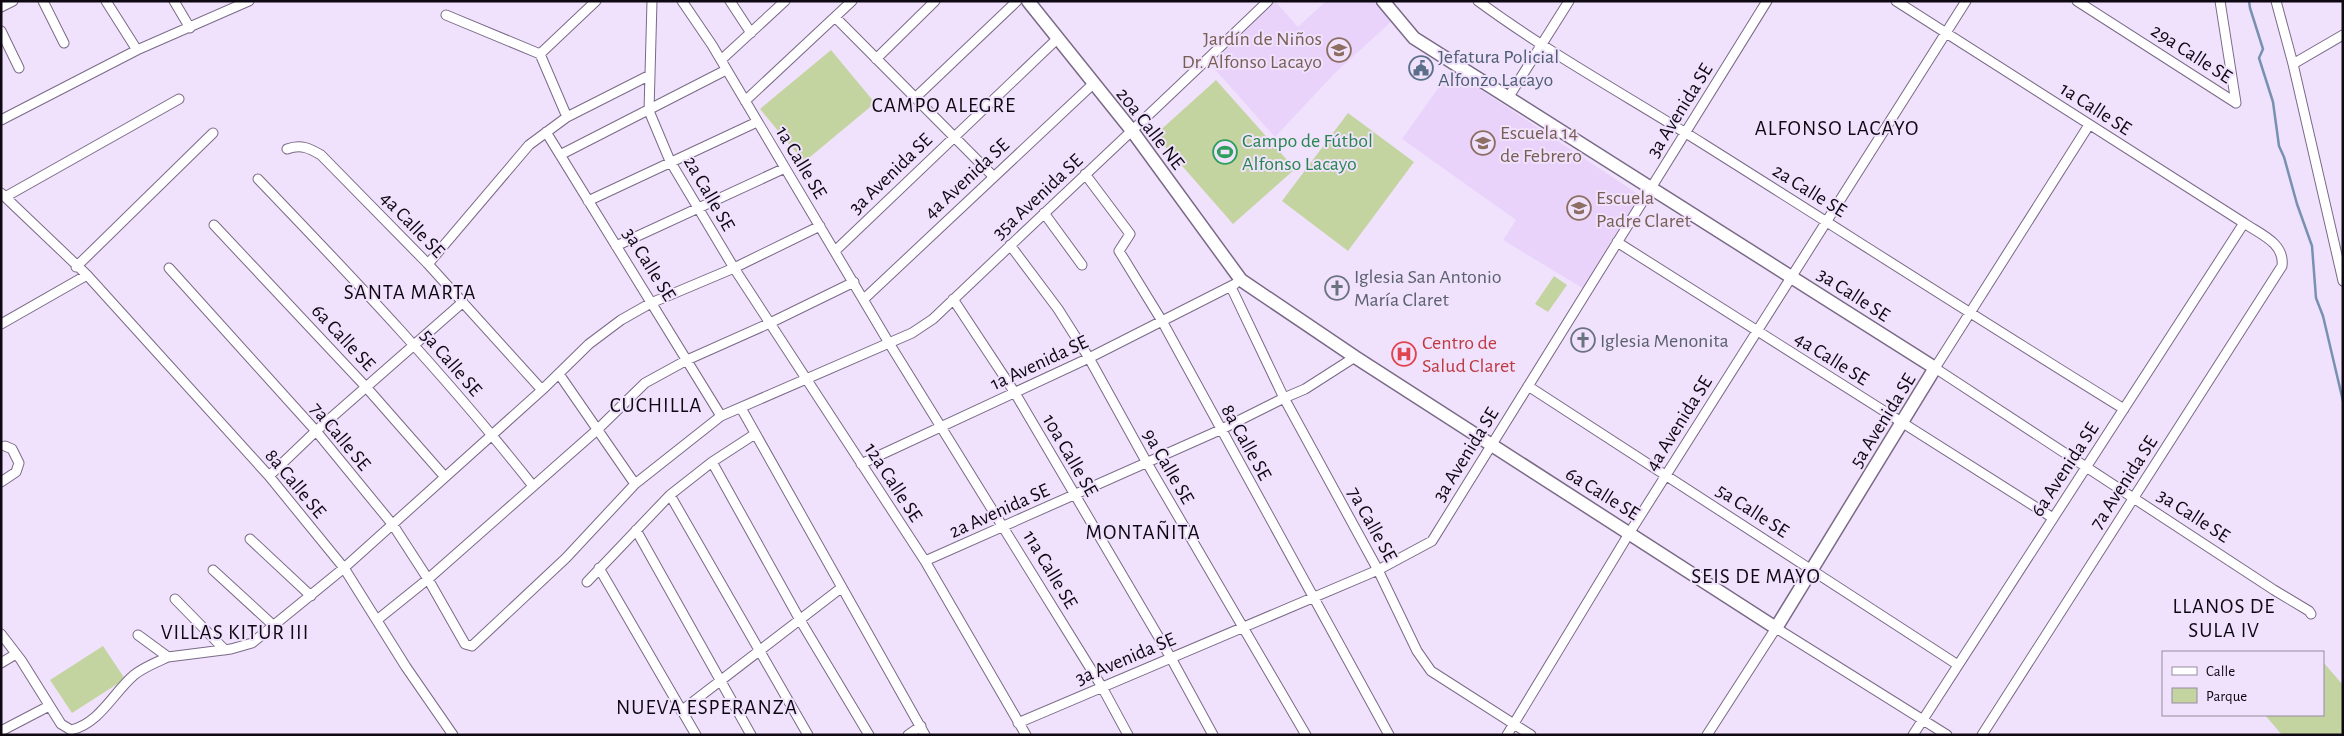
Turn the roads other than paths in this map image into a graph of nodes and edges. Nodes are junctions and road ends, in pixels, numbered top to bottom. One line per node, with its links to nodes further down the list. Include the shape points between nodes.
1 (13, 1): 26 (street)
2 (42, 1): 35 (street)
3 (106, 1): 37 (street)
4 (174, 1): 29 (street)
5 (249, 1): 29 (street)
6 (596, 1): 38 (street)
7 (652, 1): 44 (street, 2a Calle SE)
8 (682, 1): 40 (street, 1a Calle SE)
9 (730, 1): 31 (street)
10 (785, 1): 31 (street)
11 (852, 1): 28 (street)
12 (935, 1): 39 (street)
13 (1017, 1): 46 (street)
14 (1028, 1): 34 (street, 20a Calle NE)
15 (1268, 1): 56 (street, 35a Avenida SE)
16 (1382, 1): 47 (street, 3a Calle SE, via 1414,38)
17 (1478, 1): 25 (street, 2a Calle SE)
18 (1569, 1): 36 (street)
19 (1767, 1): 57 (street, 3a Avenida SE)
20 (1896, 1): 32 (street, 1a Calle SE)
21 (2077, 1): 22 (street, 29a Calle SE, via 2236,103)
22 (2220, 1)
23 (2276, 1): 41 (street)
24 (1965, 3): 32 (street, 4a Avenida SE)
25 (1490, 5): 36 (street, 2a Calle SE)
26 (1, 7)
27 (446, 15): 38 (street)
28 (835, 17): 39 (street); 49 (street)
29 (190, 28): 37 (street)
30 (1, 31): 42 (street)
31 (751, 32): 40 (street)
32 (1946, 33): 54 (street, 1a Calle SE); 72 (street, 4a Avenida SE)
33 (2343, 35): 41 (street)
34 (1057, 39): 45 (street, 20a Calle NE); 59 (street, 3a Avenida SE)
35 (64, 43)
36 (1542, 45): 47 (street); 57 (street, 2a Calle SE)
37 (137, 50): 52 (street)
38 (540, 54): 51 (street)
39 (876, 59): 46 (street)
40 (721, 60): 43 (street, 1a Calle SE)
41 (2293, 64): 88 (street)
42 (20, 68)
43 (726, 70): 49 (street, 1a Calle SE); 50 (street)
44 (650, 75): 50 (street, 2a Calle SE); 51 (street)
45 (1093, 84): 56 (street, 20a Calle NE); 65 (street, 4a Avenida SE)
46 (915, 98): 59 (street)
47 (1508, 98): 67 (street, 3a Calle SE)
48 (179, 99): 68 (street)
49 (745, 101): 53 (street, 1a Calle SE)
50 (649, 110): 61 (street); 62 (street, 2a Calle SE)
51 (566, 117): 55 (street)
52 (1, 120)
53 (757, 122): 62 (street); 63 (street, 1a Calle SE)
54 (2090, 125): 73 (street, 1a Calle SE); 95 (street, 5a Avenida SE)
55 (546, 132): 61 (street, 3a Calle SE); 81 (street, via 529,145)
56 (1133, 132): 64 (street, 35a Avenida SE); 90 (street, 20a Calle NE)
57 (1686, 132): 67 (street, 3a Avenida SE); 72 (street, 2a Calle SE)
58 (214, 133): 83 (street)
59 (953, 136): 65 (street); 80 (street, 3a Avenida SE)
60 (287, 149): 81 (street, 4a Calle SE, via 297,146 309,148 321,155)
61 (560, 155): 69 (street, 3a Calle SE)
62 (670, 161): 69 (street); 70 (street, 2a Calle SE)
63 (785, 168): 70 (street); 75 (street, 1a Calle SE)
64 (1085, 174): 71 (street, 35a Avenida SE); 96 (street, 8a Calle SE, via 1130,234 1119,251)
65 (993, 176): 91 (street, 4a Avenida SE)
66 (258, 179): 101 (street, 5a Calle SE)
67 (1651, 189): 76 (street, 3a Avenida SE); 87 (street, 3a Calle SE)
68 (3, 195): 83 (street, 8a Calle SE)
69 (588, 200): 78 (street, 3a Calle SE)
70 (697, 209): 78 (street); 85 (street, 2a Calle SE)
71 (1044, 212): 77 (street, 35a Avenida SE); 82 (street)
72 (1827, 222): 87 (street, 4a Avenida SE); 95 (street, 2a Calle SE)
73 (2244, 223): 79 (street, 1a Calle SE); 114 (street, 6a Avenida SE)
74 (214, 225): 109 (street, 6a Calle SE)
75 (820, 226): 80 (street, 1a Calle SE); 85 (street)
76 (1618, 242): 99 (street, 4a Calle SE); 108 (street, 3a Avenida SE)
77 (1010, 245): 92 (street, 35a Avenida SE); 103 (street, 9a Calle SE, via 1058,309)
78 (616, 246): 94 (street, 3a Calle SE)
79 (2277, 246): 137 (street, 7a Avenida SE, via 2283,257 2282,266)
80 (835, 251): 89 (street, 1a Calle SE)
81 (428, 264): 93 (street, 4a Calle SE)
82 (1082, 265)
83 (76, 266): 86 (street, 8a Calle SE)
84 (169, 268): 120 (street, 7a Calle SE)
85 (734, 268): 94 (street); 98 (street, 2a Calle SE)
86 (87, 275): 97 (street); 130 (street, 8a Calle SE)
87 (1792, 276): 99 (street, 4a Avenida SE); 105 (street, 3a Calle SE)
88 (2343, 281)
89 (854, 282): 91 (street, 1a Calle SE); 98 (street)
90 (1236, 283): 96 (street, 1a Avenida SE); 102 (street, 6a Calle SE); 112 (street, 7a Calle SE)
91 (864, 299): 100 (street, 1a Calle SE)
92 (953, 299): 100 (street, 35a Avenida SE, via 933,319); 111 (street, 10a Calle SE)
93 (463, 302): 101 (street); 110 (street, 4a Calle SE)
94 (651, 302): 104 (street, 3a Calle SE); 106 (street, via 589,344)
95 (1970, 314): 105 (street, 5a Avenida SE); 114 (street, 2a Calle SE)
96 (1162, 321): 103 (street, 1a Avenida SE); 119 (street, 8a Calle SE)
97 (1, 324)
98 (770, 324): 104 (street); 107 (street, 2a Calle SE)
99 (1757, 331): 116 (street, 4a Calle SE); 129 (street, 4a Avenida SE)
100 (889, 343): 107 (street, 35a Avenida SE); 117 (street, 11a Calle SE)
101 (414, 345): 109 (street); 121 (street, 5a Calle SE)
102 (1355, 357): 112 (street, 2a Avenida SE, via 1305,389); 123 (street, 6a Calle SE)
103 (1089, 358): 111 (street, 1a Avenida SE); 126 (street, 9a Calle SE)
104 (687, 360): 115 (street, 3a Calle SE); 118 (street, via 645,382)
105 (1935, 368): 116 (street, 5a Avenida SE); 128 (street, 3a Calle SE)
106 (559, 374): 110 (street); 118 (street)
107 (806, 381): 113 (street, 35a Avenida SE); 127 (street, 12a Calle SE)
108 (1528, 386): 123 (street, 3a Avenida SE); 129 (street, 5a Calle SE)
109 (366, 387): 120 (street); 131 (street, 6a Calle SE)
110 (542, 390): 121 (street)
111 (1015, 393): 117 (street, 1a Avenida SE); 136 (street, 10a Calle SE)
112 (1284, 398): 119 (street, 2a Avenida SE); 149 (street, 7a Calle SE)
113 (741, 408): 115 (street, 35a Avenida SE); 122 (street)
114 (2124, 409): 128 (street, 6a Avenida SE)
115 (721, 416): 133 (street, 35a Avenida SE)
116 (1902, 423): 138 (street, 4a Calle SE); 147 (street, 5a Avenida SE)
117 (942, 427): 127 (street, 1a Avenida SE); 140 (street, 11a Calle SE)
118 (597, 430): 133 (street); 134 (street)
119 (1220, 430): 126 (street, 2a Avenida SE); 154 (street, 8a Calle SE)
120 (316, 431): 130 (street); 139 (street, 7a Calle SE)
121 (492, 434): 131 (street); 134 (street, 5a Calle SE)
122 (755, 434): 125 (street); 152 (street)
123 (1492, 445): 142 (street, 6a Calle SE); 149 (street, 3a Avenida SE, via 1432,541)
124 (5, 446): 132 (street, via 12,449 19,463 16,472)
125 (712, 462): 135 (street); 158 (street)
126 (1146, 463): 136 (street, 2a Avenida SE); 160 (street, 9a Calle SE)
127 (861, 464): 144 (street, 12a Calle SE)
128 (2086, 467): 137 (street, 3a Calle SE); 138 (street, 6a Avenida SE)
129 (1666, 475): 142 (street, 4a Avenida SE); 147 (street, 5a Calle SE)
130 (269, 476): 145 (street, 8a Calle SE)
131 (445, 478): 139 (street)
132 (1, 482)
133 (635, 484): 164 (street, 35a Avenida SE, via 566,558 483,637 472,646)
134 (533, 486): 150 (street)
135 (670, 495): 141 (street); 166 (street)
136 (1074, 496): 140 (street, 2a Avenida SE); 169 (street, 10a Calle SE)
137 (2134, 497): 156 (street, 3a Calle SE); 197 (street, 7a Avenida SE)
138 (2053, 518): 171 (street, 6a Avenida SE)
139 (393, 525): 145 (street); 150 (street, 7a Calle SE)
140 (1004, 527): 144 (street, 2a Avenida SE); 173 (street, 11a Calle SE)
141 (636, 530): 146 (street); 172 (street)
142 (1630, 532): 161 (street, 6a Calle SE); 178 (street, 4a Avenida SE)
143 (250, 539): 153 (street)
144 (925, 562): 177 (street, 12a Calle SE)
145 (344, 568): 153 (street); 157 (street, 8a Calle SE)
146 (599, 568): 151 (street); 175 (street)
147 (1812, 569): 161 (street, 5a Avenida SE); 171 (street, 5a Calle SE)
148 (213, 570): 159 (street)
149 (1378, 570): 154 (street, 3a Avenida SE); 178 (street, 7a Calle SE, via 1431,671)
150 (428, 579): 157 (street); 164 (street, 7a Calle SE)
151 (587, 582)
152 (841, 588): 158 (street); 180 (street)
153 (311, 596): 159 (street)
154 (1314, 597): 160 (street, 3a Avenida SE); 191 (street, 8a Calle SE)
155 (175, 599): 165 (street)
156 (2310, 614)
157 (377, 620): 181 (street, 8a Calle SE)
158 (800, 620): 166 (street); 185 (street)
159 (274, 626): 165 (street, via 252,643)
160 (1243, 626): 169 (street, 3a Avenida SE); 190 (street, 9a Calle SE)
161 (1776, 628): 176 (street, 6a Calle SE); 194 (street, 5a Avenida SE)
162 (1, 634): 167 (street)
163 (138, 635): 168 (street)
164 (465, 644)
165 (225, 650): 168 (street)
166 (759, 651): 172 (street); 184 (street)
167 (16, 654): 170 (street); 174 (street)
168 (168, 656): 174 (street, via 135,674 112,701 81,727 70,730 61,724)
169 (1171, 658): 173 (street, 3a Avenida SE); 189 (street, 10a Calle SE)
170 (1, 663)
171 (1958, 665): 176 (street, 6a Avenida SE)
172 (721, 680): 175 (street); 183 (street)
173 (1102, 687): 177 (street, 3a Avenida SE); 188 (street, 11a Calle SE)
174 (49, 706): 179 (street)
175 (681, 711): 182 (street)
176 (1923, 719): 195 (street, 6a Avenida SE); 196 (street, 6a Calle SE)
177 (1018, 724): 187 (street, 12a Calle SE)
178 (1514, 724): 192 (street, 4a Avenida SE); 193 (street, 7a Calle SE)
179 (1, 730)
180 (923, 731): 186 (street)
181 (453, 735)
182 (696, 735)
183 (751, 735)
184 (808, 735)
185 (869, 735)
186 (908, 735)
187 (1026, 735)
188 (1128, 735)
189 (1213, 735)
190 (1306, 735)
191 (1389, 735)
192 (1507, 735)
193 (1531, 735)
194 (1707, 735)
195 (1913, 735)
196 (1947, 735)
197 (1982, 735)

